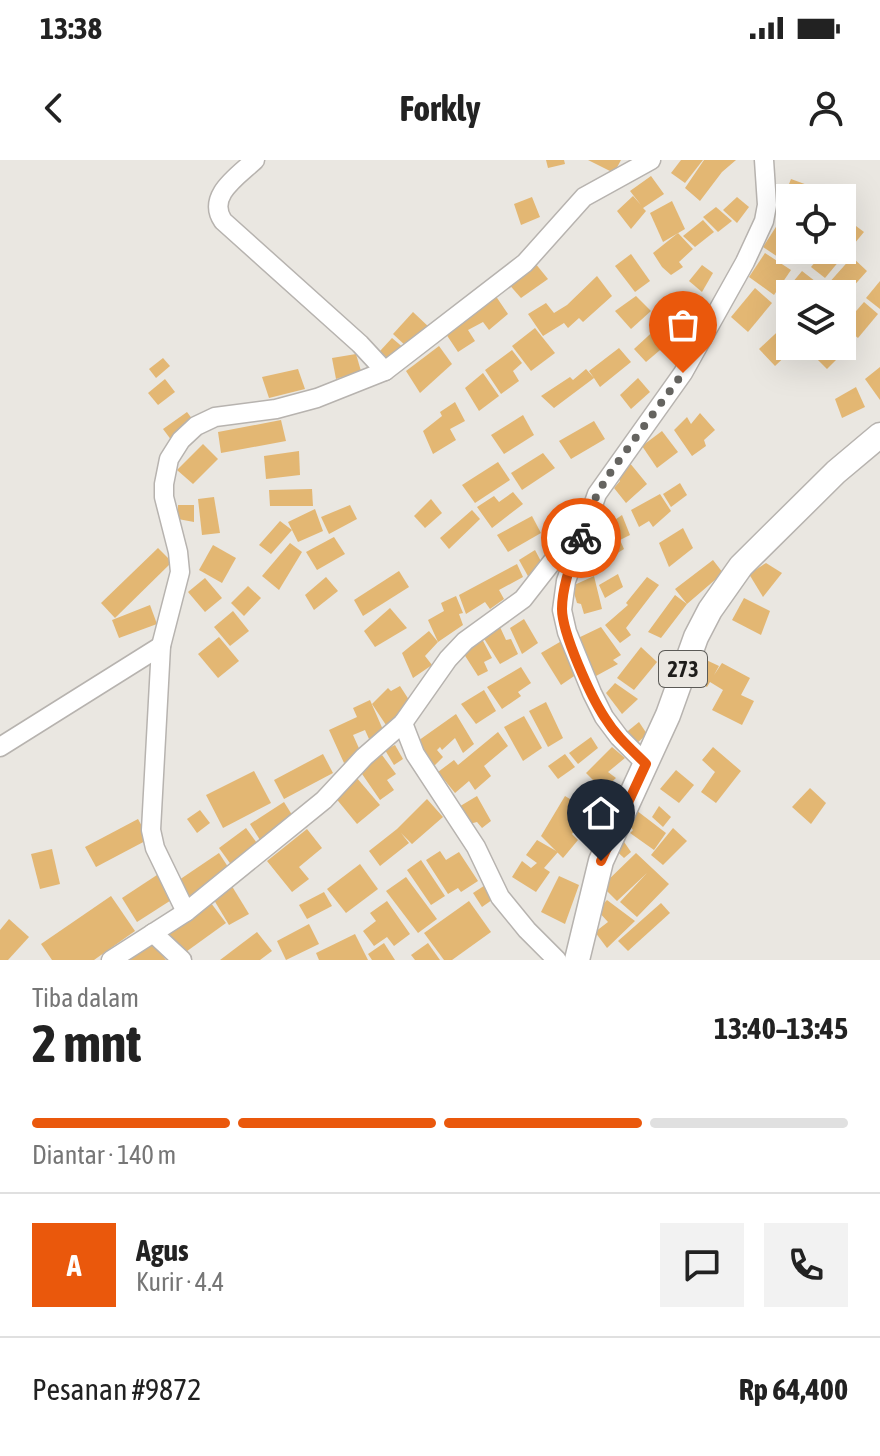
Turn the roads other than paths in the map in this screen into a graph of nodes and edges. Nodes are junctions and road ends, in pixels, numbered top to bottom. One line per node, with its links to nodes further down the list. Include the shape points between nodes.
1 (255, 160): 4 (street, via 219,197 218,213)
2 (651, 160): 4 (street, via 584,197 525,263)
3 (764, 160): 6 (street, via 764,221 745,262 683,373)
4 (385, 371): 7 (street, via 317,398 215,417 181,440 169,459 164,484 180,572)
5 (880, 435): 10 (main road, 273, via 781,525 723,589 696,637)
6 (597, 494): 8 (street, via 539,580 507,612 465,641); 10 (street, via 575,551 562,610 604,717)
7 (161, 646): 9 (street); 11 (street, via 151,830)
8 (403, 723): 11 (street, via 324,800); 15 (street, via 415,754 476,847 500,897)
9 (0, 747)
10 (646, 764): 16 (main road, 273, via 601,861)
11 (186, 912): 12 (street)
12 (153, 933): 13 (street); 14 (street)
13 (111, 960)
14 (182, 960)
15 (557, 960)
16 (577, 960)

